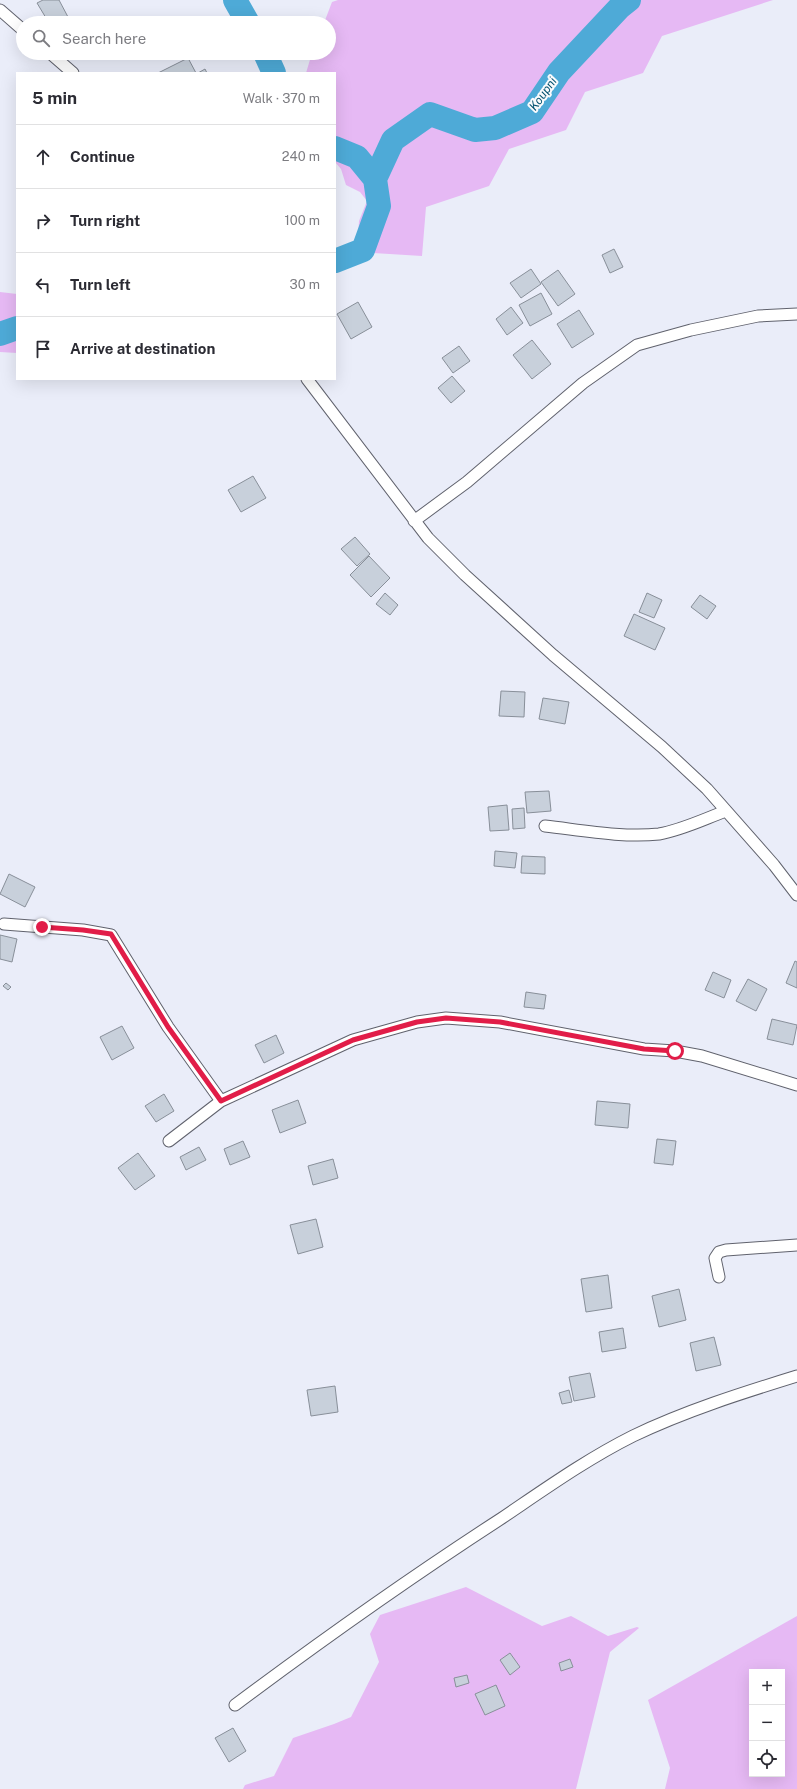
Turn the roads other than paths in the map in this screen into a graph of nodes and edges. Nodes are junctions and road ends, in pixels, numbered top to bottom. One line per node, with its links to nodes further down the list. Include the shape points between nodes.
1 (0, 10): 2 (street)
2 (16, 24)
3 (58, 60): 4 (street)
4 (72, 72)
5 (797, 314): 7 (street, via 758,316 691,330 637,345 583,383 467,482)
6 (308, 380): 7 (street)
7 (414, 521): 8 (street, via 465,575 662,747 707,789)
8 (726, 811): 9 (street, via 659,834 625,834); 10 (street, via 774,865)
9 (545, 826)
10 (797, 896)
11 (4, 924): 13 (street, via 111,934 168,1027)
12 (797, 1084): 13 (street, via 702,1056 637,1048 500,1022 446,1018 417,1022 353,1040)
13 (221, 1101): 14 (street)
14 (169, 1141)
15 (797, 1245): 16 (street, via 719,1252 715,1258)
16 (719, 1277)
17 (797, 1376): 18 (street, via 671,1420 595,1456 416,1574)
18 (235, 1705)

